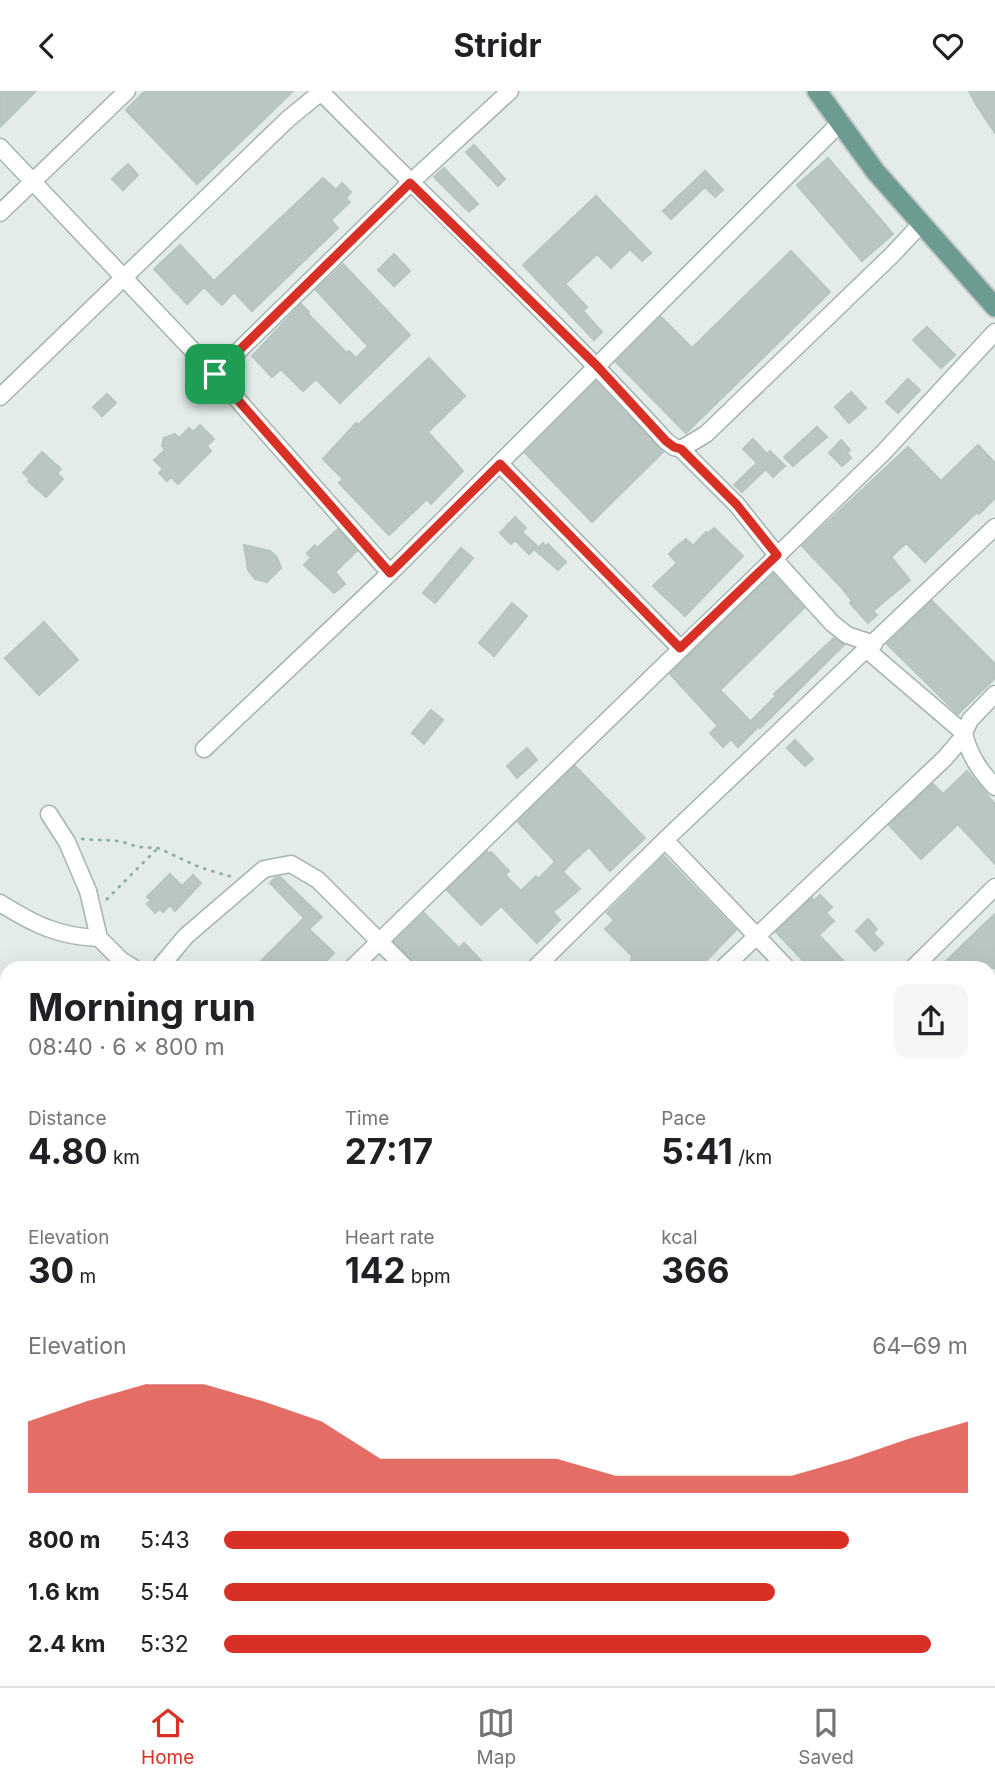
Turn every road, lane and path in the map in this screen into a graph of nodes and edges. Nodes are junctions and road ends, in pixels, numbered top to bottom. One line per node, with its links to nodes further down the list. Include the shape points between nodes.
1 (127, 91): 6 (street)
2 (510, 91): 7 (street)
3 (817, 91): 4 (main road)
4 (839, 124): 9 (main road); 13 (street)
5 (0, 147): 6 (street)
6 (33, 180): 8 (street); 10 (street)
7 (410, 183): 10 (street, via 321,92); 13 (street); 14 (street)
8 (0, 213)
9 (921, 224): 11 (main road); 16 (street, via 706,434)
10 (124, 277): 14 (street); 15 (street)
11 (995, 307)
12 (995, 332): 19 (street, via 883,453)
13 (597, 366): 16 (street, via 666,441); 17 (street)
14 (215, 374): 20 (street)
15 (0, 397)
16 (681, 449): 19 (street, via 737,505)
17 (500, 464): 20 (street); 22 (street)
18 (995, 527): 21 (street)
19 (775, 556): 21 (street, via 832,622); 22 (street)
20 (390, 573): 25 (street)
21 (870, 647): 24 (street); 29 (street)
22 (680, 648): 38 (street)
23 (995, 694): 24 (street, via 970,720)
24 (964, 735): 26 (street, via 982,773); 35 (street)
25 (204, 749)
26 (995, 787)
27 (49, 814): 28 (street)
28 (66, 840): 30 (path, via 119,841); 34 (street, via 88,891)
29 (665, 840): 35 (street); 40 (street)
30 (158, 848): 31 (path); 34 (path, via 107,899)
31 (248, 882): 37 (street, via 186,936); 39 (street, via 264,869 291,864 318,880)
32 (995, 887): 43 (street)
33 (0, 903): 34 (street, via 50,931 81,937)
34 (98, 932): 36 (street)
35 (757, 935): 41 (street); 42 (street)
36 (123, 961)
37 (165, 961)
38 (359, 961)
39 (399, 961)
40 (542, 961)
41 (730, 961)
42 (781, 961)
43 (920, 961)

